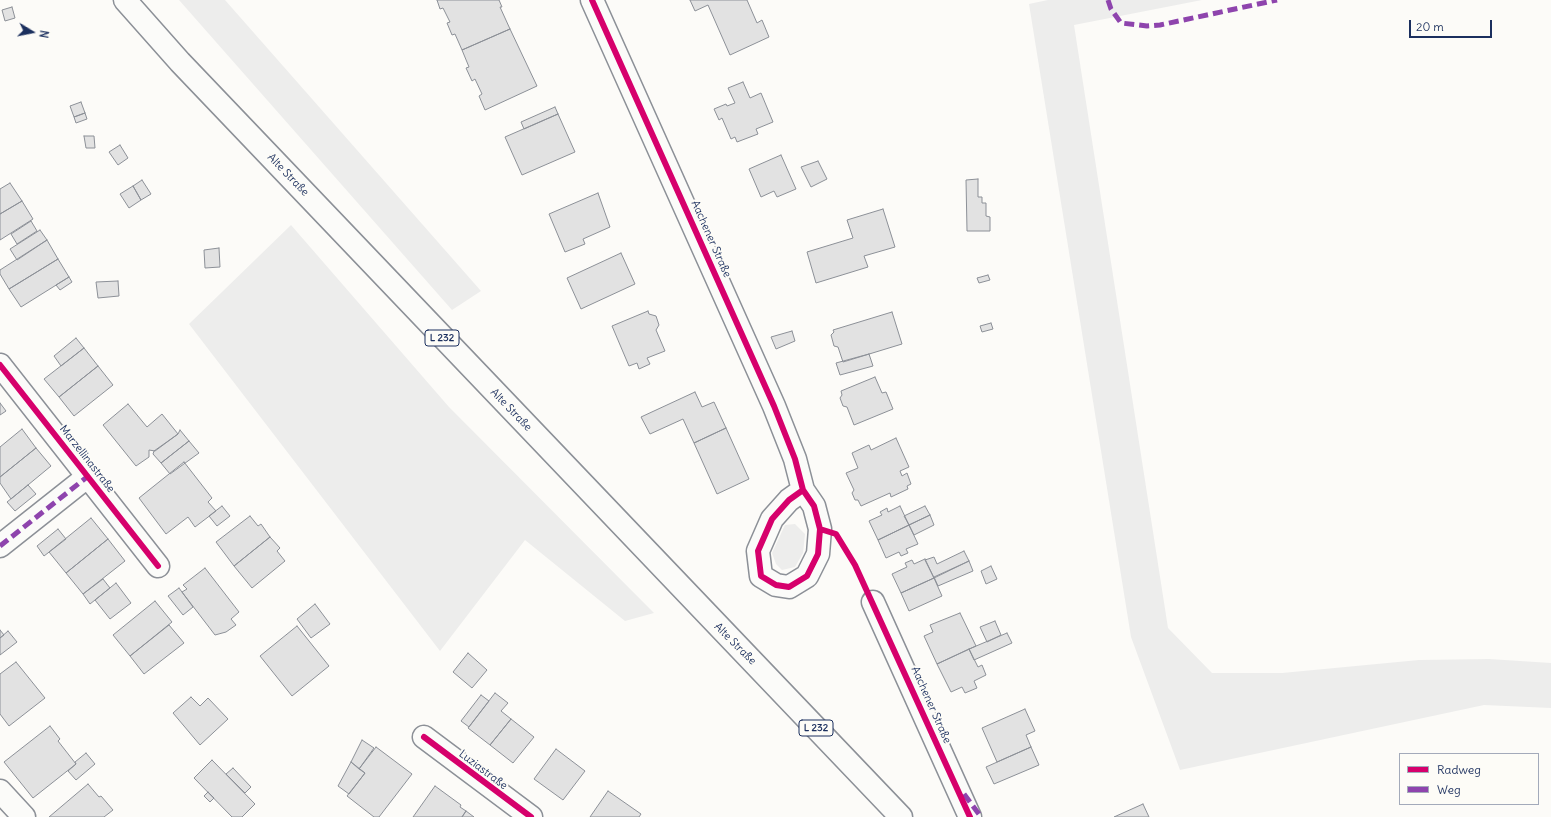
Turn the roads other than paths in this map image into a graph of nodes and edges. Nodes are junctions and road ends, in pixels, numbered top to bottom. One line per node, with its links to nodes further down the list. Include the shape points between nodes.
1 (125, 0): 13 (street, Alte Straße / L 232, via 185,68)
2 (592, 0): 5 (street, Aachener Straße, via 774,406 795,459)
3 (0, 365): 4 (street, Marzellinastraße)
4 (87, 477): 6 (street, Marzellinastraße); 7 (street, Marzellinastraße)
5 (803, 490)
6 (0, 546)
7 (158, 566)
8 (873, 602): 14 (street, Aachener Straße)
9 (424, 737): 12 (street, Luziastraße)
10 (0, 791): 11 (street)
11 (24, 817)
12 (531, 817)
13 (901, 817)
14 (970, 817)

